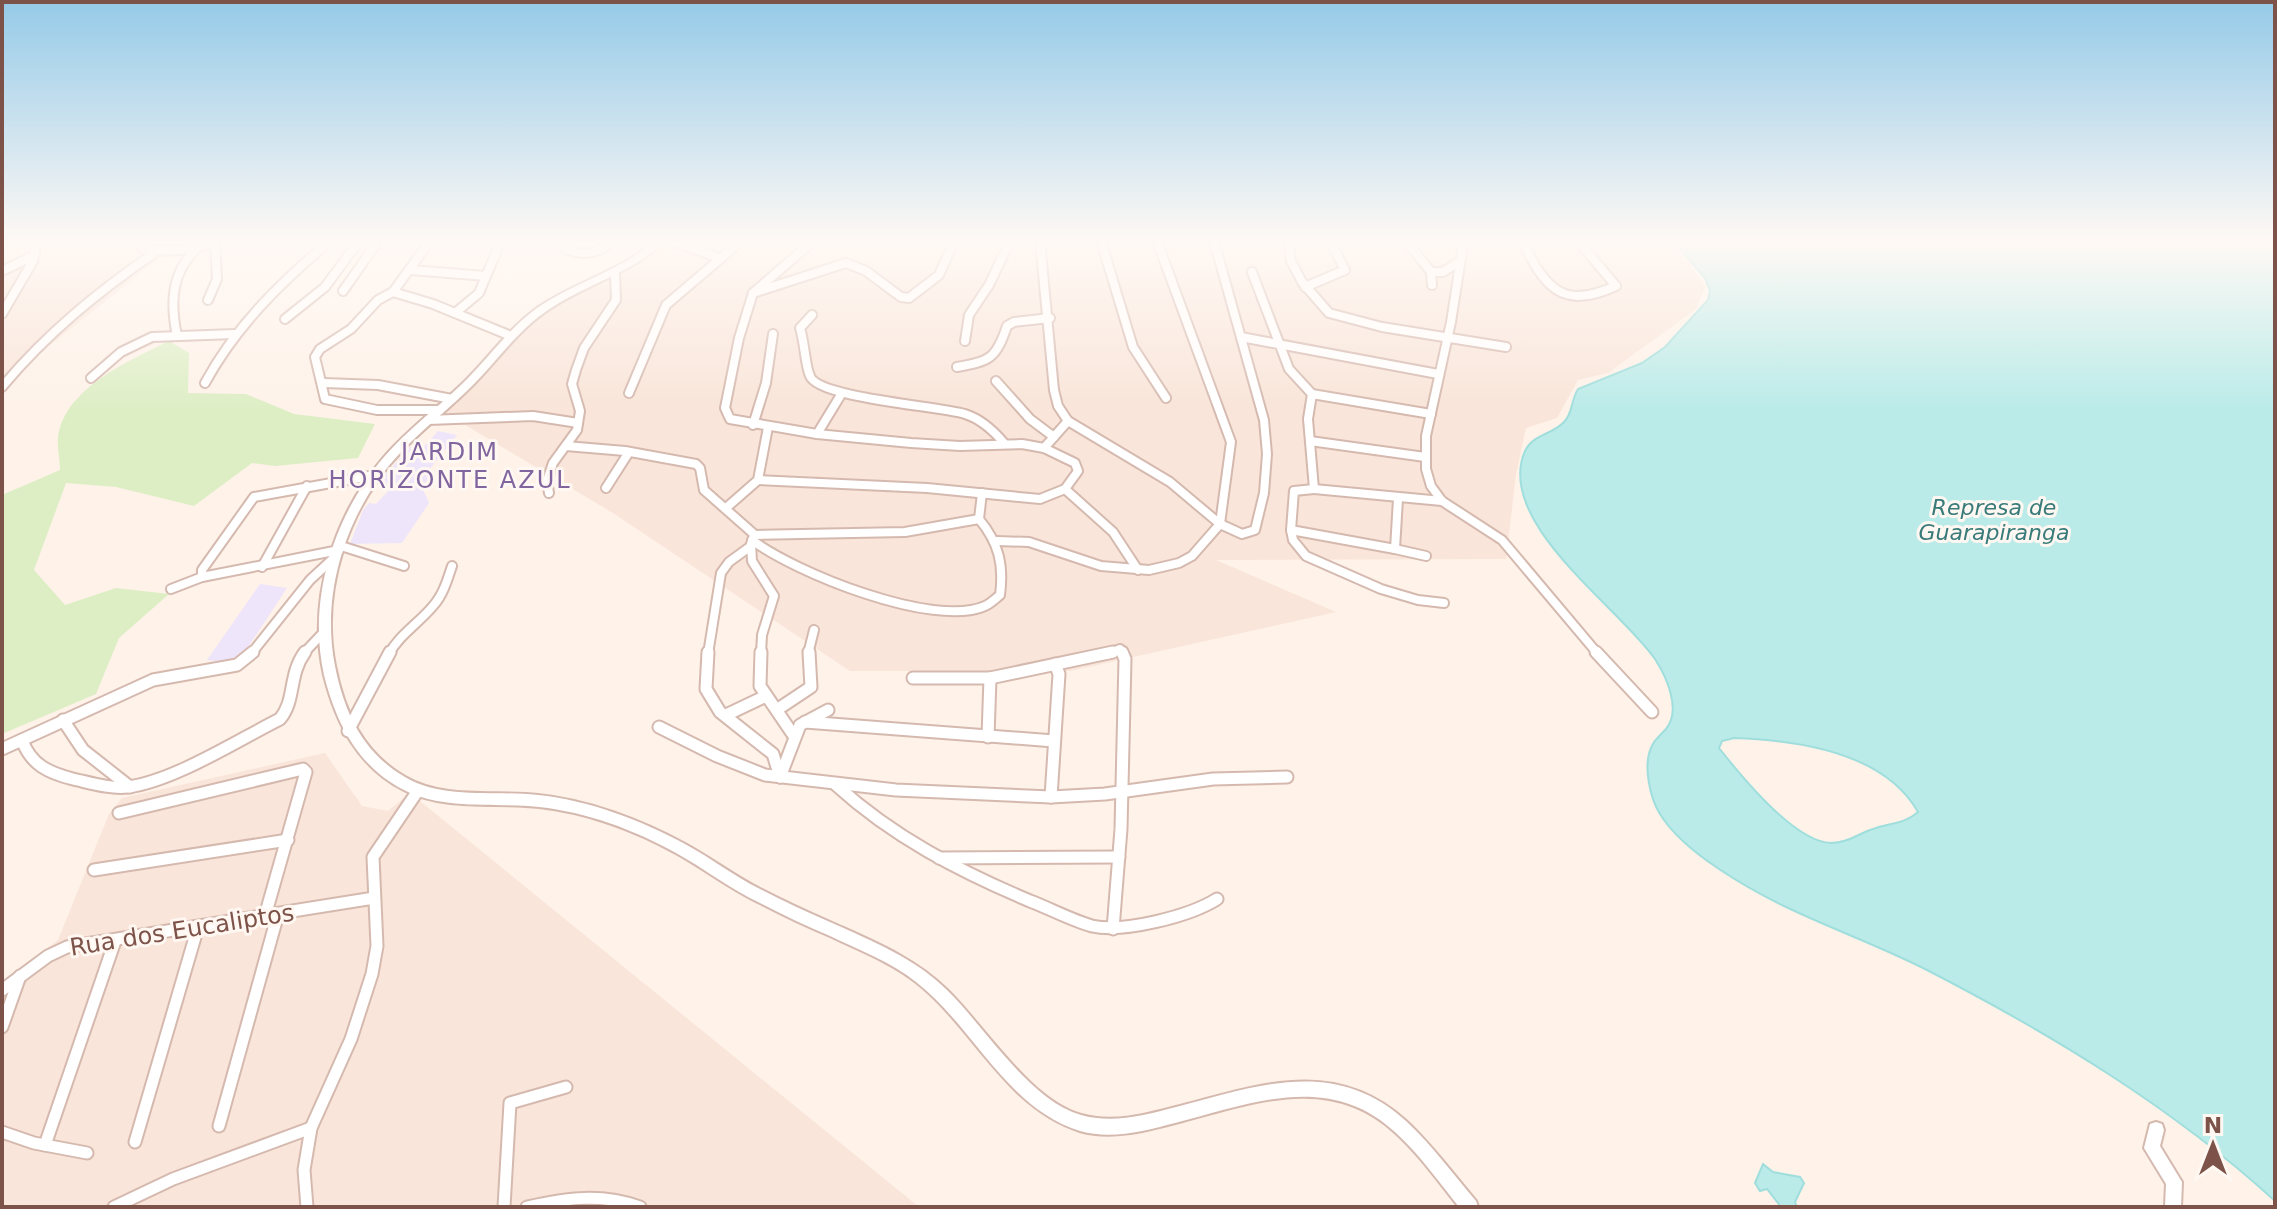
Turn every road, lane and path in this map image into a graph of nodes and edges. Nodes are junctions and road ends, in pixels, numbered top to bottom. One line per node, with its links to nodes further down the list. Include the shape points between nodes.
1 (93, 297): 42 (street, via 26,357)
2 (173, 297): 29 (street)
3 (272, 297): 27 (street)
4 (312, 297): 26 (street)
5 (385, 297): 41 (street, via 320,349 315,357)
6 (409, 297): 22 (street)
7 (475, 297): 22 (street)
8 (563, 297): 30 (street)
9 (616, 297): 52 (street, via 584,348 572,384)
10 (674, 297): 43 (street)
11 (752, 297): 53 (street, via 725,408 730,419)
12 (981, 297): 33 (street, via 969,315)
13 (1047, 297): 25 (street)
14 (1118, 297): 46 (street, via 1133,347)
15 (1179, 297): 75 (street, via 1231,442)
16 (1230, 297): 32 (street)
17 (1262, 297): 34 (street)
18 (1315, 297): 31 (street, via 1339,317)
19 (1454, 297): 31 (street)
20 (11, 299): 21 (street); 23 (street)
21 (2, 304)
22 (455, 313): 30 (street)
23 (2, 314)
24 (812, 315): 44 (street, via 800,328 810,377)
25 (1050, 318): 36 (street, via 1014,322 987,362); 51 (street, via 1054,390)
26 (285, 319)
27 (235, 334): 29 (street); 40 (street)
28 (773, 334): 53 (street)
29 (177, 336): 38 (street, via 135,344)
30 (511, 336): 47 (street)
31 (1448, 336): 35 (street); 37 (street)
32 (1241, 337): 34 (street); 75 (street, via 1264,420 1264,493 1255,530 1242,534)
33 (965, 341)
34 (1279, 344): 37 (street); 45 (street, via 1289,369)
35 (1506, 347)
36 (957, 367)
37 (1438, 374): 49 (street)
38 (91, 378)
39 (996, 381): 56 (street)
40 (205, 383)
41 (324, 383): 47 (street, via 378,385); 48 (street, via 325,399 377,410)
42 (2, 387)
43 (629, 393)
44 (842, 393): 55 (street); 58 (street, via 965,414 992,428)
45 (1312, 394): 49 (street); 57 (street)
46 (1166, 398)
47 (452, 399): 48 (street)
48 (440, 410): 50 (street)
49 (1431, 414): 62 (street)
50 (428, 420): 52 (street, via 533,416); 63 (street)
51 (1068, 421): 56 (street); 75 (street, via 1170,482)
52 (578, 423): 59 (street)
53 (753, 425): 54 (street)
54 (768, 427): 55 (street); 64 (street)
55 (817, 434): 58 (street, via 960,446)
56 (1054, 437): 60 (street)
57 (1310, 441): 62 (street); 68 (street)
58 (1004, 443): 60 (street)
59 (566, 446): 61 (street); 69 (street, via 549,472)
60 (1044, 448): 67 (street, via 1075,463 1078,471)
61 (629, 452): 66 (street); 73 (street, via 696,464 704,490)
62 (1425, 457): 72 (street, via 1428,477)
63 (375, 475): 65 (street); 80 (street)
64 (758, 480): 70 (street); 73 (street)
65 (307, 486): 84 (street); 86 (street, via 254,497)
66 (606, 488)
67 (1065, 489): 70 (street, via 1040,499); 85 (street, via 1113,532)
68 (1314, 489): 71 (street); 76 (street, via 1294,491)
69 (549, 493)
70 (982, 493): 74 (street)
71 (1398, 499): 72 (street); 79 (street)
72 (1442, 501): 97 (street, via 1502,540)
73 (726, 508): 77 (street)
74 (979, 519): 77 (street, via 905,532); 78 (street)
75 (1220, 524): 85 (street, via 1192,556)
76 (1291, 530): 79 (street); 88 (street, via 1306,556 1381,589)
77 (753, 540): 78 (street, via 777,558 839,585 958,612 989,603 1003,592); 94 (street, via 752,561 774,596 758,669); 98 (street, via 721,573 710,628 706,689)
78 (997, 541): 85 (street, via 1029,542 1101,566)
79 (1395, 549): 81 (street)
80 (339, 551): 82 (street); 84 (street); 90 (street); 99 (street, via 257,649 237,665 153,680)
81 (1426, 556)
82 (404, 566)
83 (452, 566): 102 (street, via 434,605 394,645)
84 (262, 567): 86 (street)
85 (1138, 570)
86 (202, 577): 87 (street)
87 (171, 589)
88 (1444, 603)
89 (814, 630): 95 (street, via 807,660 811,687)
90 (323, 633): 102 (street); 111 (street, via 299,658 290,681 291,703 280,719)
91 (1055, 664): 93 (street); 106 (street, via 1059,674); 112 (street, via 1120,649 1123,653)
92 (913, 678): 93 (street)
93 (990, 678): 104 (street)
94 (766, 696): 95 (street); 98 (street)
95 (778, 709): 103 (street)
96 (828, 710): 100 (street)
97 (1652, 712)
98 (726, 715): 108 (street, via 773,754)
99 (63, 720): 105 (street); 111 (street, via 91,759)
100 (805, 722): 103 (street); 104 (street)
101 (659, 727): 108 (street, via 749,770)
102 (348, 731): 113 (street, via 364,752)
103 (794, 736): 108 (street)
104 (988, 737): 106 (street)
105 (22, 740): 107 (street); 111 (street, via 39,767 89,784)
106 (1054, 741): 114 (street)
107 (2, 749)
108 (780, 777): 110 (street)
109 (1287, 777): 112 (street, via 1213,779)
110 (836, 785): 114 (street); 118 (street, via 861,810)
111 (130, 787)
112 (1120, 791): 114 (street); 117 (street)
113 (417, 792): 120 (street, via 373,857); 143 (street, via 564,805 678,847 733,882 921,976 1030,1093 1054,1113 1079,1124 1127,1127 1265,1092 1333,1091 1377,1108)
114 (1051, 797)
115 (119, 813): 116 (street, via 299,768 306,772)
116 (288, 840): 119 (street); 122 (street)
117 (1119, 857): 118 (street); 124 (street)
118 (934, 858): 124 (street, via 1073,918)
119 (94, 870)
120 (374, 898): 122 (street, Rua dos Eucaliptos); 131 (street, via 377,946 372,974 351,1039)
121 (1217, 899): 124 (street, via 1203,908)
122 (272, 915): 123 (street, Rua dos Eucaliptos); 130 (street)
123 (198, 927): 125 (street, Rua dos Eucaliptos); 134 (street)
124 (1113, 929)
125 (115, 941): 126 (street, Rua dos Eucaliptos, via 57,950); 135 (street)
126 (20, 976): 127 (street, Rua dos Eucaliptos); 128 (street)
127 (2, 990)
128 (2, 1027)
129 (566, 1087): 140 (street, via 510,1103)
130 (219, 1126)
131 (311, 1128): 137 (street, via 173,1179); 139 (street, via 304,1170)
132 (2156, 1130): 144 (street, via 2152,1148 2174,1182)
133 (2, 1132): 135 (street)
134 (135, 1142)
135 (45, 1145): 136 (street)
136 (87, 1153)
137 (130, 1203): 138 (street)
138 (114, 1207)
139 (307, 1207)
140 (504, 1207)
141 (527, 1207): 142 (street, via 593,1196)
142 (640, 1207)
143 (1470, 1207)
144 (2173, 1207)

